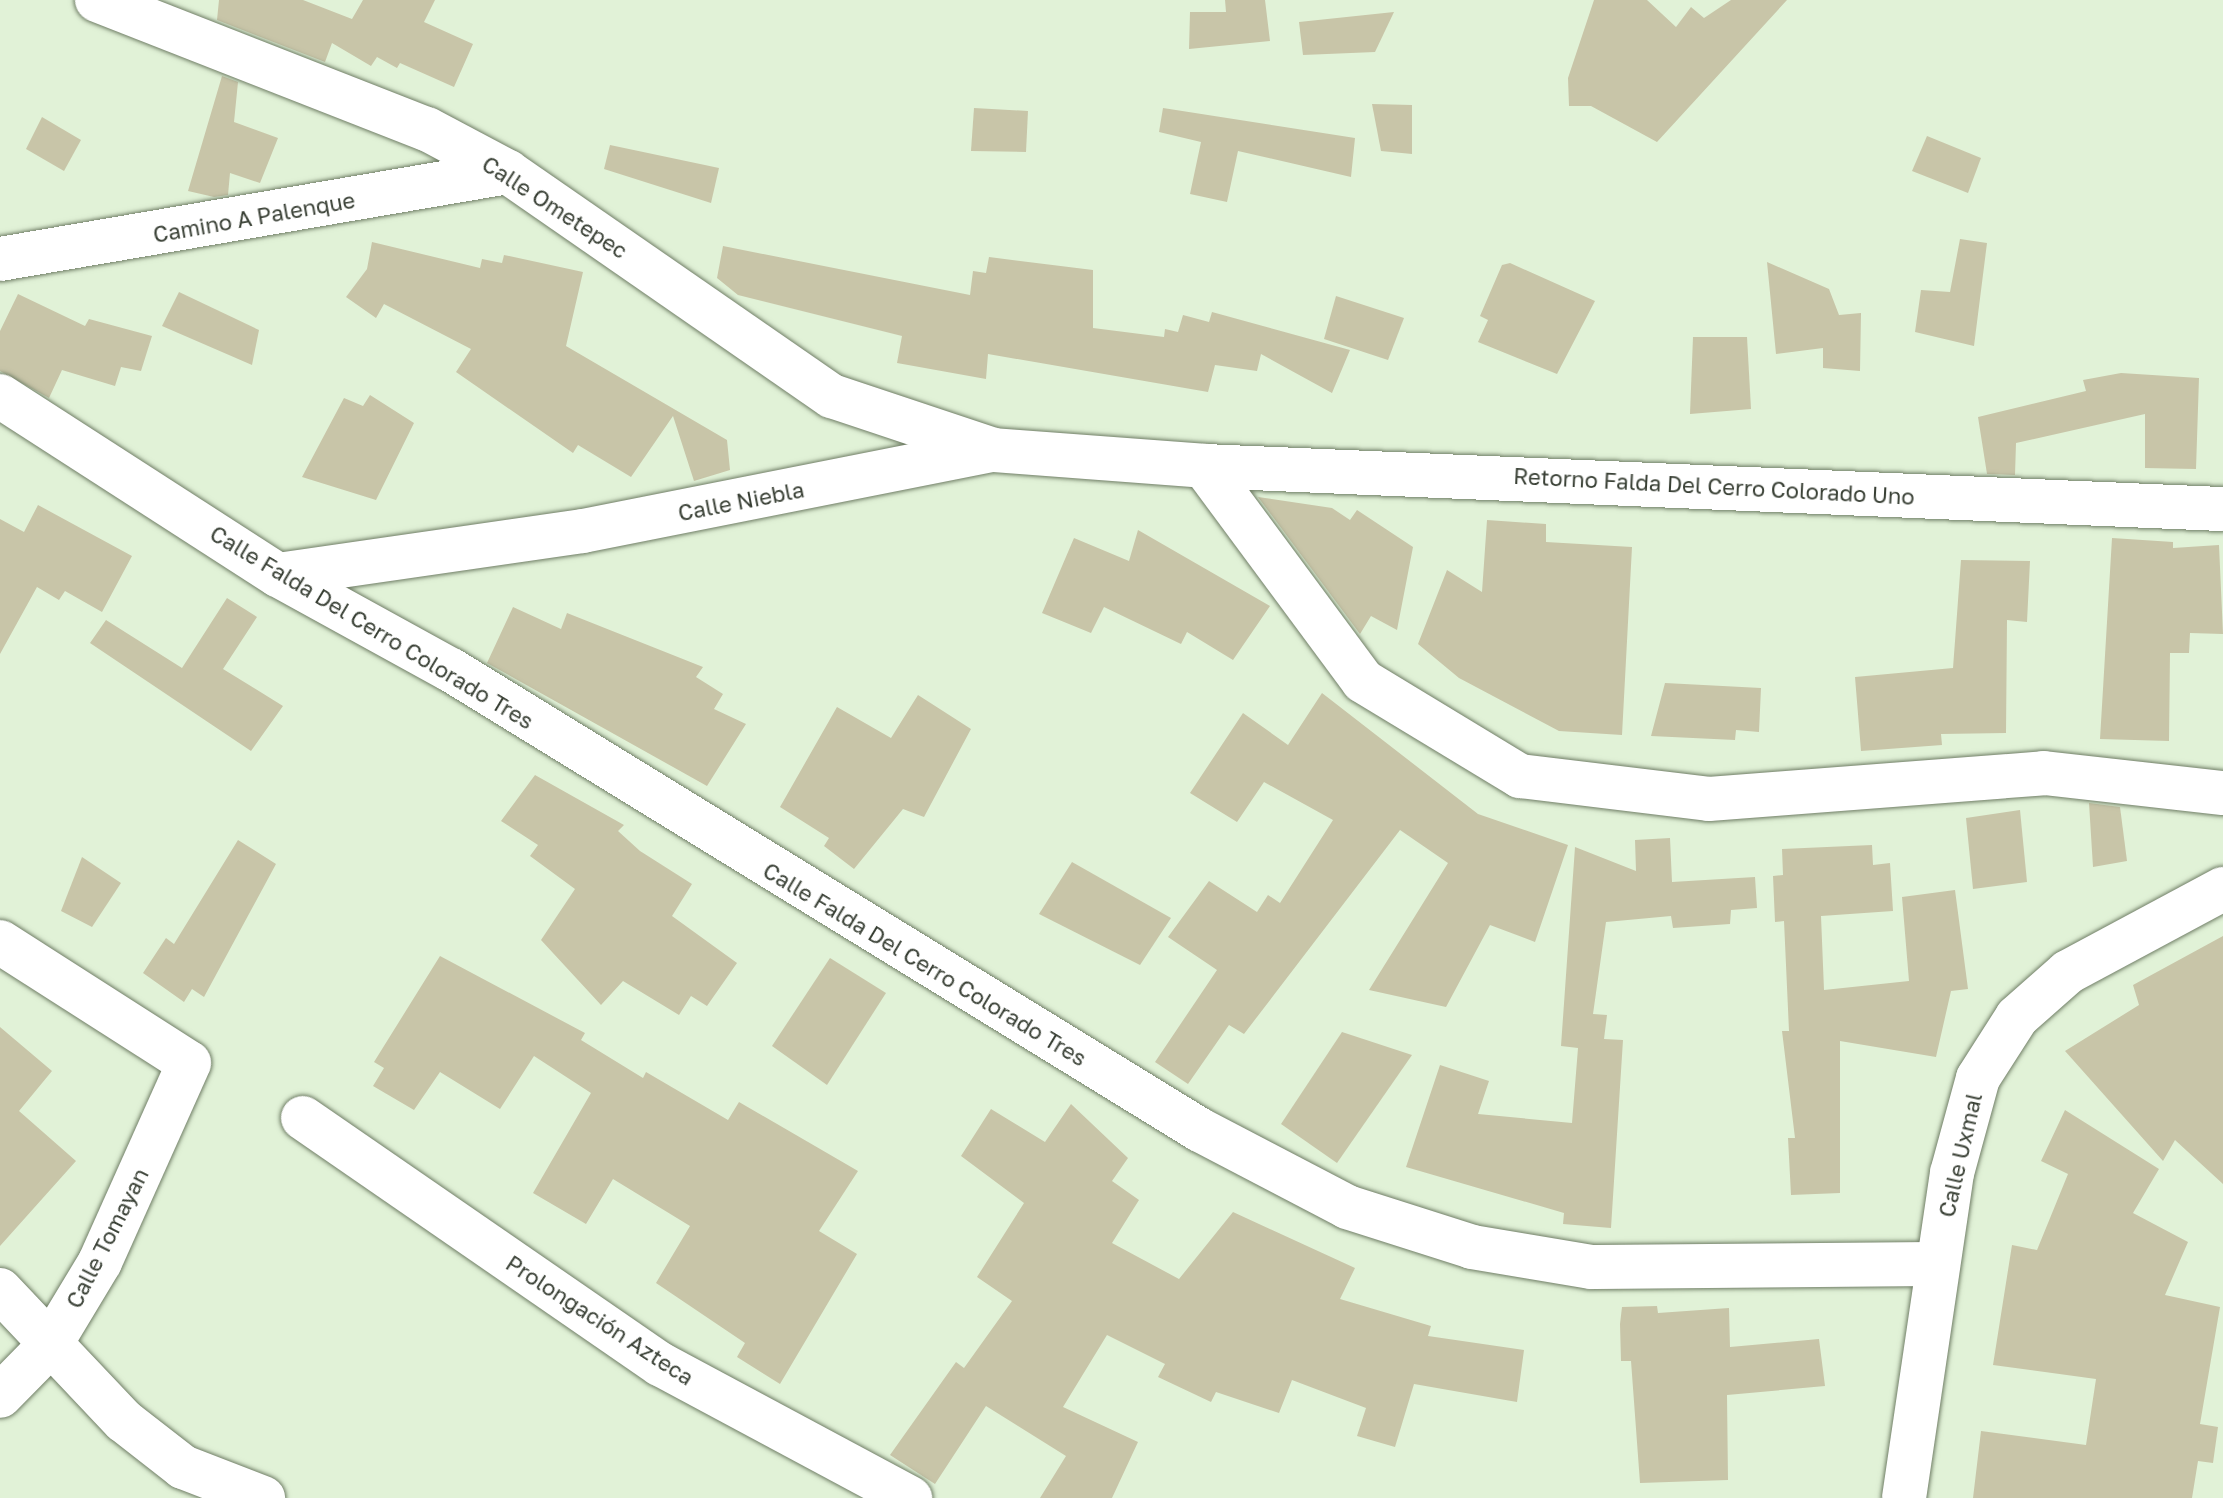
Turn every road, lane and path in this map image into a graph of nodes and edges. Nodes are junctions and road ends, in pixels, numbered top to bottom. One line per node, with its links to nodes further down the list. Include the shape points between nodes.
1 (97, 0): 2 (street, Calle Ometepec, via 427,129)
2 (508, 172): 3 (street, Camino A Palenque); 5 (street, Calle Ometepec, via 832,396)
3 (0, 259)
4 (0, 396): 8 (street, Calle Falda Del Cerro Colorado Tres)
5 (993, 450): 6 (street, Calle Niebla); 8 (street, Calle Niebla, via 583,531)
6 (1204, 466): 7 (street, Retorno Falda Del Cerro Colorado Uno); 9 (street, via 1363,681 1520,776 1709,799 2044,773)
7 (2223, 509)
8 (278, 575): 13 (street, Calle Falda Del Cerro Colorado Tres, via 451,670 1200,1130 1347,1207 1472,1247 1591,1267)
9 (2223, 793)
10 (2223, 889): 13 (street, Calle Uxmal, via 2068,972 2017,1017 1978,1078)
11 (0, 942): 15 (street, Calle Tomayan, via 189,1063 100,1262)
12 (303, 1118): 18 (street, Prolongación Azteca, via 660,1364)
13 (1938, 1264): 19 (street, Calle Uxmal)
14 (0, 1290): 15 (street)
15 (50, 1345): 16 (street, Calle Tomayan); 17 (street, via 124,1421 183,1467)
16 (0, 1396)
17 (263, 1498)
18 (910, 1498)
19 (1904, 1498)

